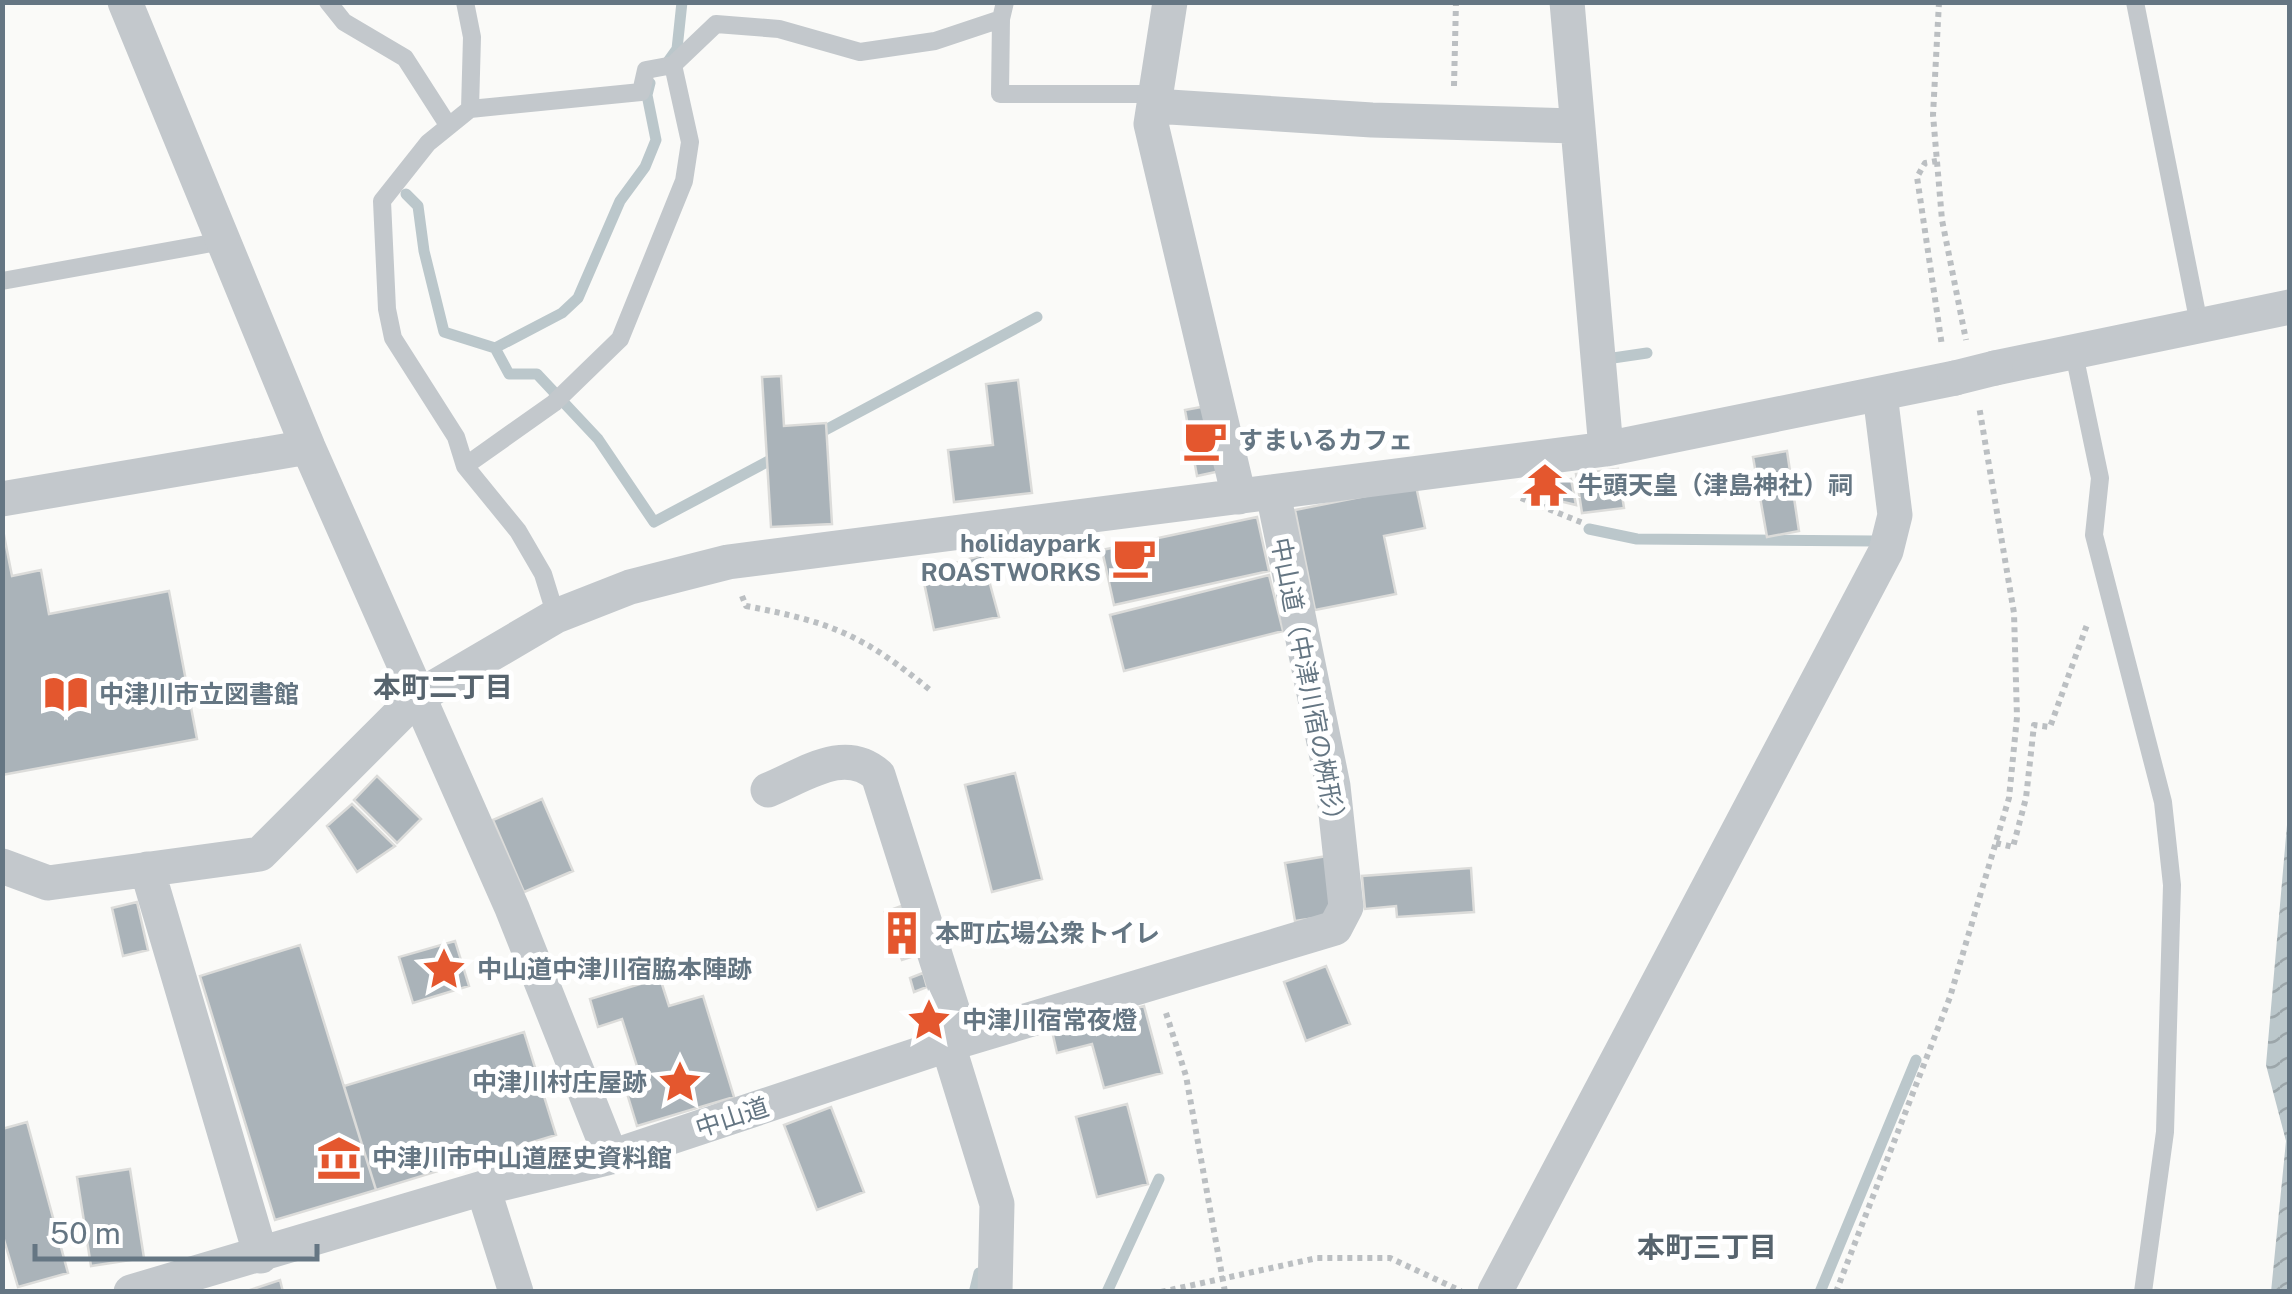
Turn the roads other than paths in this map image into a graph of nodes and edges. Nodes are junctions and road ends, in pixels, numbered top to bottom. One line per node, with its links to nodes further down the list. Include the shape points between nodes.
1 (125, 2): 13 (street)
2 (328, 2): 11 (lane, via 344,22 405,58)
3 (465, 2): 10 (lane, via 472,37)
4 (1170, 2): 9 (street, 中山道（中津川宿の桝形）)
5 (1567, 2): 12 (street)
6 (2135, 2): 16 (lane)
7 (1003, 11): 8 (lane, via 969,33 860,52 779,30 716,24); 9 (lane, via 1000,94)
8 (669, 65): 10 (lane, via 646,70 641,92); 21 (lane, via 690,142 684,181 620,339 560,398)
9 (1155, 100): 12 (street); 22 (street, 中山道（中津川宿の桝形）, via 1151,124 1171,216)
10 (470, 109): 11 (lane)
11 (448, 125): 21 (lane, via 382,201 386,291 393,338 456,437)
12 (1575, 126): 20 (street)
13 (223, 240): 14 (lane); 19 (street)
14 (2, 282)
15 (2290, 306): 16 (street)
16 (2199, 324): 17 (street)
17 (2073, 349): 18 (street); 38 (lane, via 2100,478 2094,535 2163,802 2172,885 2166,1132)
18 (1880, 394): 20 (street); 37 (street, via 1895,516 1886,551)
19 (308, 447): 23 (street); 25 (street)
20 (1606, 449): 22 (street)
21 (465, 466): 24 (lane, via 518,530 543,574)
22 (1256, 495): 24 (street, via 728,562); 29 (street, 中山道（中津川宿の桝形）, via 1333,786 1346,907 1335,928)
23 (2, 499)
24 (556, 616): 25 (street)
25 (416, 698): 28 (street, via 260,854); 31 (street, via 512,908)
26 (768, 790): 30 (street, via 840,760 863,761 878,775)
27 (2, 866): 28 (street, via 48,883)
28 (148, 869): 33 (street)
29 (1157, 983): 30 (street, 中山道)
30 (955, 1043): 31 (street, 中山道); 36 (street, via 997,1204)
31 (611, 1157): 32 (street, 中山道)
32 (482, 1188): 33 (street, 中山道); 35 (street)
33 (261, 1256): 34 (street, 中山道)
34 (131, 1292)
35 (516, 1292)
36 (995, 1292)
37 (1495, 1292)
38 (2143, 1292)

